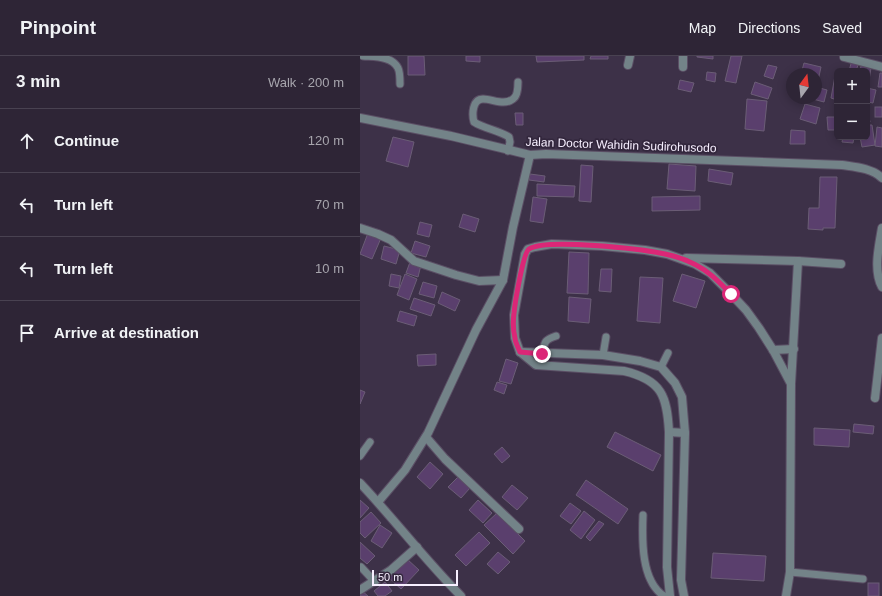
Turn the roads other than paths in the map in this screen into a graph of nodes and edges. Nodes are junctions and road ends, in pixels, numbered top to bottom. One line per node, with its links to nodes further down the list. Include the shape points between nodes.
1 (363, 56): 9 (lane, via 387,59 394,64 398,69)
2 (630, 56): 5 (street)
3 (683, 56): 6 (street)
4 (844, 57): 7 (street)
5 (628, 65)
6 (683, 67)
7 (882, 67)
8 (518, 82): 11 (lane, via 517,96 513,99 507,102 479,100 472,113 474,122 508,137)
9 (400, 84)
10 (360, 118): 11 (street, Jalan Doctor Wahidin Sudirohusodo, via 451,136)
11 (508, 151): 12 (street, Jalan Doctor Wahidin Sudirohusodo)
12 (530, 155): 13 (street, Jalan Doctor Wahidin Sudirohusodo, via 842,165 873,172); 19 (street)
13 (882, 178)
14 (360, 228): 19 (street, via 391,240 414,261 479,281)
15 (882, 228): 20 (street, via 877,261)
16 (680, 258): 17 (street); 25 (street, via 710,273 759,328); 26 (street, via 645,250 602,246 552,244 528,249 514,315 515,338)
17 (798, 261): 18 (street); 24 (street)
18 (841, 264)
19 (503, 280): 37 (street, via 476,330)
20 (882, 287)
21 (556, 336): 28 (lane, via 546,341)
22 (606, 337): 29 (lane)
23 (882, 338): 34 (street)
24 (794, 349): 25 (street); 33 (street)
25 (773, 350): 33 (street)
26 (520, 352): 28 (street); 32 (street, via 536,365)
27 (668, 353): 31 (lane)
28 (542, 354): 29 (street)
29 (603, 355): 30 (street)
30 (640, 361): 31 (street); 32 (street)
31 (661, 367): 36 (street, via 676,383 682,397)
32 (637, 374): 35 (street, via 653,384 666,401)
33 (791, 384): 46 (street)
34 (875, 398)
35 (669, 432): 36 (street); 52 (street, via 667,567)
36 (685, 433): 53 (street, via 681,580)
37 (426, 437): 41 (street, via 405,470); 43 (street, via 445,460)
38 (370, 442): 39 (lane)
39 (360, 456)
40 (360, 483): 41 (street)
41 (378, 502): 44 (street)
42 (643, 515): 51 (lane, via 642,539 649,577 658,592)
43 (519, 528)
44 (417, 547): 48 (street); 50 (street)
45 (361, 567): 48 (lane)
46 (790, 572): 47 (lane); 54 (street)
47 (863, 580)
48 (375, 582): 49 (street)
49 (360, 590)
50 (461, 596)
51 (664, 596)
52 (670, 596)
53 (684, 596)
54 (786, 596)

